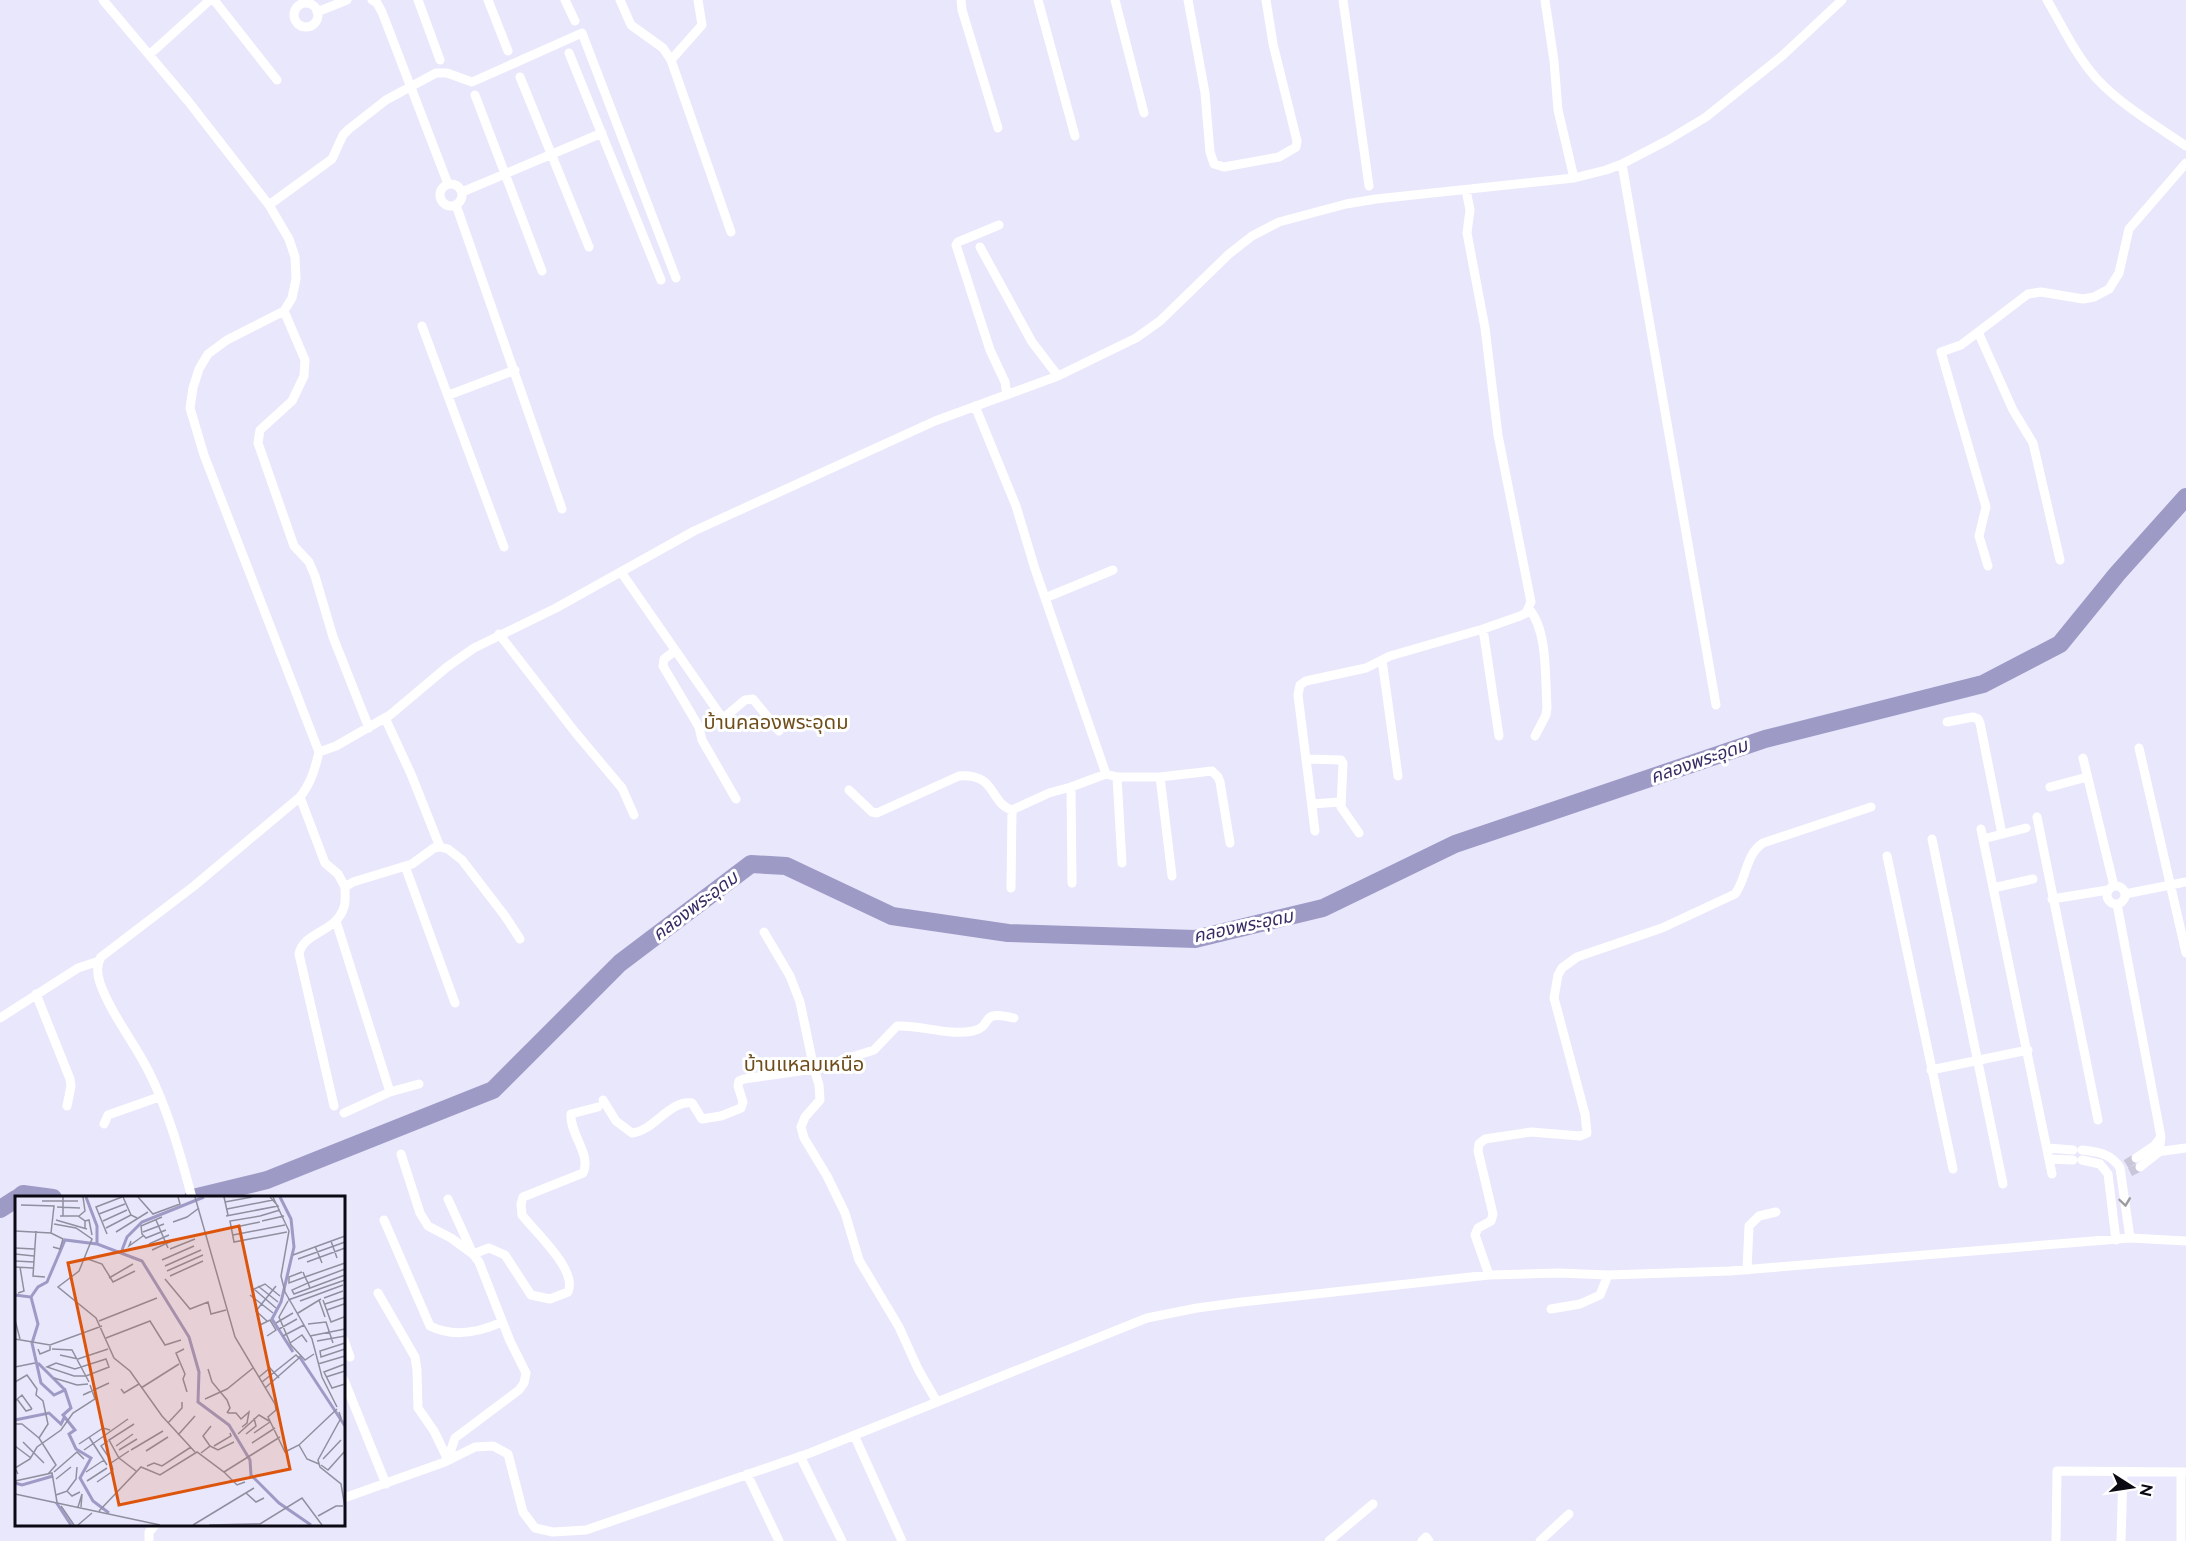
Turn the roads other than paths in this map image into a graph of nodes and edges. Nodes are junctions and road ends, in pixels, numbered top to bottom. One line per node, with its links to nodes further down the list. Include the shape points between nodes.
1 (103, 0): 24 (street)
2 (212, 0): 24 (street); 28 (street)
3 (346, 0): 20 (street)
4 (372, 0): 29 (street, via 382,12)
5 (488, 0): 22 (street)
6 (565, 0): 21 (street)
7 (620, 0): 26 (street, via 631,25 663,48)
8 (698, 0): 26 (street, via 702,25)
9 (961, 0): 32 (street)
10 (1038, 0): 34 (street)
11 (1114, 0): 31 (street)
12 (1188, 0): 13 (street, via 1205,93 1210,152 1214,164 1224,167 1279,157 1296,147)
13 (1266, 0)
14 (1343, 0): 42 (street)
15 (1545, 0): 40 (street, via 1558,110)
16 (1842, 0): 38 (street, via 1782,56 1706,117)
17 (2048, 0): 35 (street, via 2097,79)
18 (422, 1): 25 (street)
19 (299, 2): 20 (street, via 310,4); 20 (street, via 294,18 303,26 314,23)
20 (317, 12)
21 (575, 21)
22 (508, 51)
23 (569, 53): 33 (street)
24 (149, 55): 45 (street)
25 (440, 60)
26 (670, 60): 48 (street)
27 (520, 77): 36 (street)
28 (277, 80)
29 (411, 85): 41 (street); 45 (street, via 349,129 332,159); 52 (street, via 447,73 472,82 582,33)
30 (475, 95): 39 (street)
31 (1144, 113)
32 (998, 128)
33 (602, 133): 36 (street); 53 (street)
34 (1075, 136)
35 (2186, 146)
36 (551, 154): 39 (street); 49 (street)
37 (2186, 163): 56 (street, via 2129,229 2119,273 2109,289 2083,299 2041,292 2028,294)
38 (1622, 164): 40 (street); 74 (street)
39 (505, 174): 44 (street); 51 (street)
40 (1574, 178): 43 (street)
41 (448, 184): 44 (street, via 455,184); 46 (street, via 442,188 440,199 445,205)
42 (1369, 186)
43 (1467, 190): 58 (street, via 1346,204 1279,222 1229,254 1160,321 1136,338); 69 (street, via 1467,233 1485,328 1498,435 1531,602)
44 (462, 192): 46 (street)
45 (269, 205): 54 (street, via 295,257 297,279)
46 (456, 205): 57 (street)
47 (999, 225): 60 (street, via 956,245)
48 (732, 232)
49 (589, 247)
50 (980, 247): 58 (street, via 1032,342)
51 (542, 271)
52 (676, 278)
53 (661, 280)
54 (284, 311): 77 (street, via 305,360 304,376 292,401 260,430 258,443 294,546 309,562 315,576 333,638); 82 (street, via 208,354 199,369 190,408 204,454)
55 (422, 326): 59 (street)
56 (1978, 332): 64 (street, via 2013,410 2033,443); 65 (street, via 1961,345 1941,352 1986,507 1979,537)
57 (515, 370): 59 (street); 62 (street)
58 (1058, 376): 60 (street)
59 (449, 395): 63 (street)
60 (1007, 395): 61 (street)
61 (975, 406): 67 (street, via 694,531); 68 (street, via 1016,506)
62 (562, 508)
63 (504, 547)
64 (2060, 560)
65 (1988, 566)
66 (1113, 570): 68 (street)
67 (621, 572): 71 (street); 72 (street)
68 (1045, 598): 85 (street)
69 (1529, 609): 70 (street); 80 (street, via 1537,618 1543,649 1547,707)
70 (1483, 629): 73 (street); 79 (street)
71 (499, 634): 75 (street, via 447,667); 99 (street, via 622,788)
72 (675, 651): 78 (street, via 721,716 753,699); 94 (street, via 664,659 663,666)
73 (1382, 660): 84 (street, via 1300,685); 86 (street)
74 (1716, 705)
75 (385, 718): 77 (street); 107 (street)
76 (1947, 722): 104 (street, via 1973,717 1980,723)
77 (369, 728): 82 (street)
78 (779, 731)
79 (1499, 736)
80 (1535, 736)
81 (2139, 748): 115 (street)
82 (319, 752): 93 (street, via 311,781)
83 (2083, 758): 89 (street)
84 (1306, 759): 95 (street, via 1341,760); 96 (street)
85 (1106, 774): 87 (street); 90 (street)
86 (1398, 776)
87 (1117, 777): 88 (street); 109 (street)
88 (1160, 777): 106 (street, via 1215,773 1220,782); 111 (street)
89 (2087, 777): 91 (street); 119 (street)
90 (1071, 787): 98 (street); 114 (street)
91 (2050, 787)
92 (849, 790): 98 (street, via 877,813 959,776 973,776 985,781 1004,808)
93 (300, 797): 116 (street, via 325,863); 127 (street)
94 (736, 799)
95 (1340, 802): 96 (street); 103 (street)
96 (1312, 804): 102 (street)
97 (1871, 807): 166 (street, via 1763,843 1751,854 1735,894 1662,928 1577,957 1562,968 1554,998 1587,1133 1580,1136 1531,1132 1485,1139 1479,1144 1494,1214 1475,1235)
98 (1012, 810): 117 (street)
99 (634, 815)
100 (2037, 817): 121 (street)
101 (2026, 828): 104 (street)
102 (1315, 831)
103 (1359, 833)
104 (2002, 834): 118 (street, via 1982,834)
105 (1932, 839): 133 (street)
106 (1230, 843)
107 (440, 847): 110 (street); 125 (street, via 462,860)
108 (1887, 856): 135 (street)
109 (1122, 863)
110 (405, 866): 116 (street); 129 (street)
111 (1172, 876)
112 (2033, 879): 118 (street)
113 (2186, 882): 115 (street)
114 (1072, 884)
115 (2170, 885): 120 (street); 126 (street)
116 (345, 887): 123 (street, via 344,906)
117 (1011, 888)
118 (1993, 888): 132 (street)
119 (2111, 888): 120 (street, via 2121,887); 121 (street); 122 (street, via 2108,900)
120 (2125, 894): 122 (street)
121 (2052, 899): 142 (street)
122 (2117, 904): 144 (street)
123 (336, 921): 137 (street); 140 (street, via 308,939 299,954)
124 (764, 932): 134 (street, via 800,1002)
125 (520, 939)
126 (2186, 953)
127 (99, 961): 128 (street, via 78,968); 138 (street, via 100,982)
128 (36, 994): 130 (street); 139 (street, via 70,1079)
129 (454, 1003)
130 (0, 1018)
131 (1014, 1018): 134 (street, via 995,1014 972,1031 897,1026 874,1050)
132 (2028, 1050): 133 (street); 145 (street)
133 (1977, 1060): 135 (street); 156 (street)
134 (814, 1069): 164 (street, via 744,1079 738,1086 743,1106 736,1111 702,1119 692,1103 687,1102 636,1133 616,1121 600,1103 572,1114 572,1126 585,1160 583,1173 524,1197 521,1204 522,1215 566,1270 571,1281 568,1292 550,1299 531,1294 506,1255 489,1248); 174 (street, via 820,1100 805,1117 801,1127 804,1138 845,1214 859,1260)
135 (1931, 1070): 152 (street)
136 (419, 1084): 137 (street)
137 (390, 1092): 141 (street)
138 (159, 1097): 143 (street, via 108,1115); 157 (street)
139 (67, 1106)
140 (334, 1106)
141 (344, 1113)
142 (2098, 1120)
143 (105, 1124)
144 (2161, 1137): 147 (street); 148 (street)
145 (2048, 1148): 150 (street); 151 (street)
146 (2186, 1148): 148 (street)
147 (2148, 1151): 148 (street); 148 (street, via 2138,1162)
148 (2159, 1152)
149 (401, 1154): 164 (street, via 428,1226)
150 (2077, 1155): 151 (street); 153 (street, via 2099,1152); 155 (street, via 2100,1164)
151 (2050, 1159): 154 (street)
152 (1953, 1169)
153 (2124, 1170): 155 (street); 161 (street, one-way to 161)
154 (2052, 1174)
155 (2108, 1178): 162 (street)
156 (2004, 1184)
157 (192, 1196)
158 (448, 1199): 164 (street)
159 (1776, 1212): 165 (street, via 1759,1216 1749,1226)
160 (384, 1220): 170 (street, via 430,1326 444,1331 477,1332)
161 (2130, 1238): 162 (street); 163 (street)
162 (2116, 1240): 165 (street)
163 (2186, 1240)
164 (473, 1254): 170 (street)
165 (1747, 1270): 167 (street)
166 (1489, 1275): 167 (street); 174 (street, via 1242,1302 1147,1318)
167 (1608, 1275): 169 (street, via 1600,1295 1580,1304)
168 (378, 1293): 177 (street, via 415,1358 418,1408)
169 (1551, 1309)
170 (502, 1322): 177 (street, via 526,1377 519,1390 455,1438)
171 (345, 1343): 172 (street)
172 (350, 1357)
173 (345, 1382): 181 (street)
174 (937, 1402): 175 (street)
175 (854, 1435): 176 (street); 189 (street)
176 (800, 1456): 180 (street); 188 (street)
177 (452, 1459): 180 (street, via 475,1448 493,1446 508,1454 523,1512 535,1528 553,1532 586,1530); 181 (street)
178 (2123, 1472): 179 (street); 194 (street, via 2057,1471); 195 (street)
179 (2184, 1472): 196 (street)
180 (747, 1474): 187 (street)
181 (386, 1484): 182 (street)
182 (345, 1498)
183 (1373, 1504): 190 (street)
184 (1569, 1514): 193 (street)
185 (154, 1526): 186 (street)
186 (149, 1541)
187 (779, 1541)
188 (842, 1541)
189 (902, 1541)
190 (1329, 1541)
191 (1422, 1541): 192 (street, via 1426,1537)
192 (1429, 1541)
193 (1540, 1541)
194 (2056, 1541)
195 (2121, 1541)
196 (2181, 1541)

